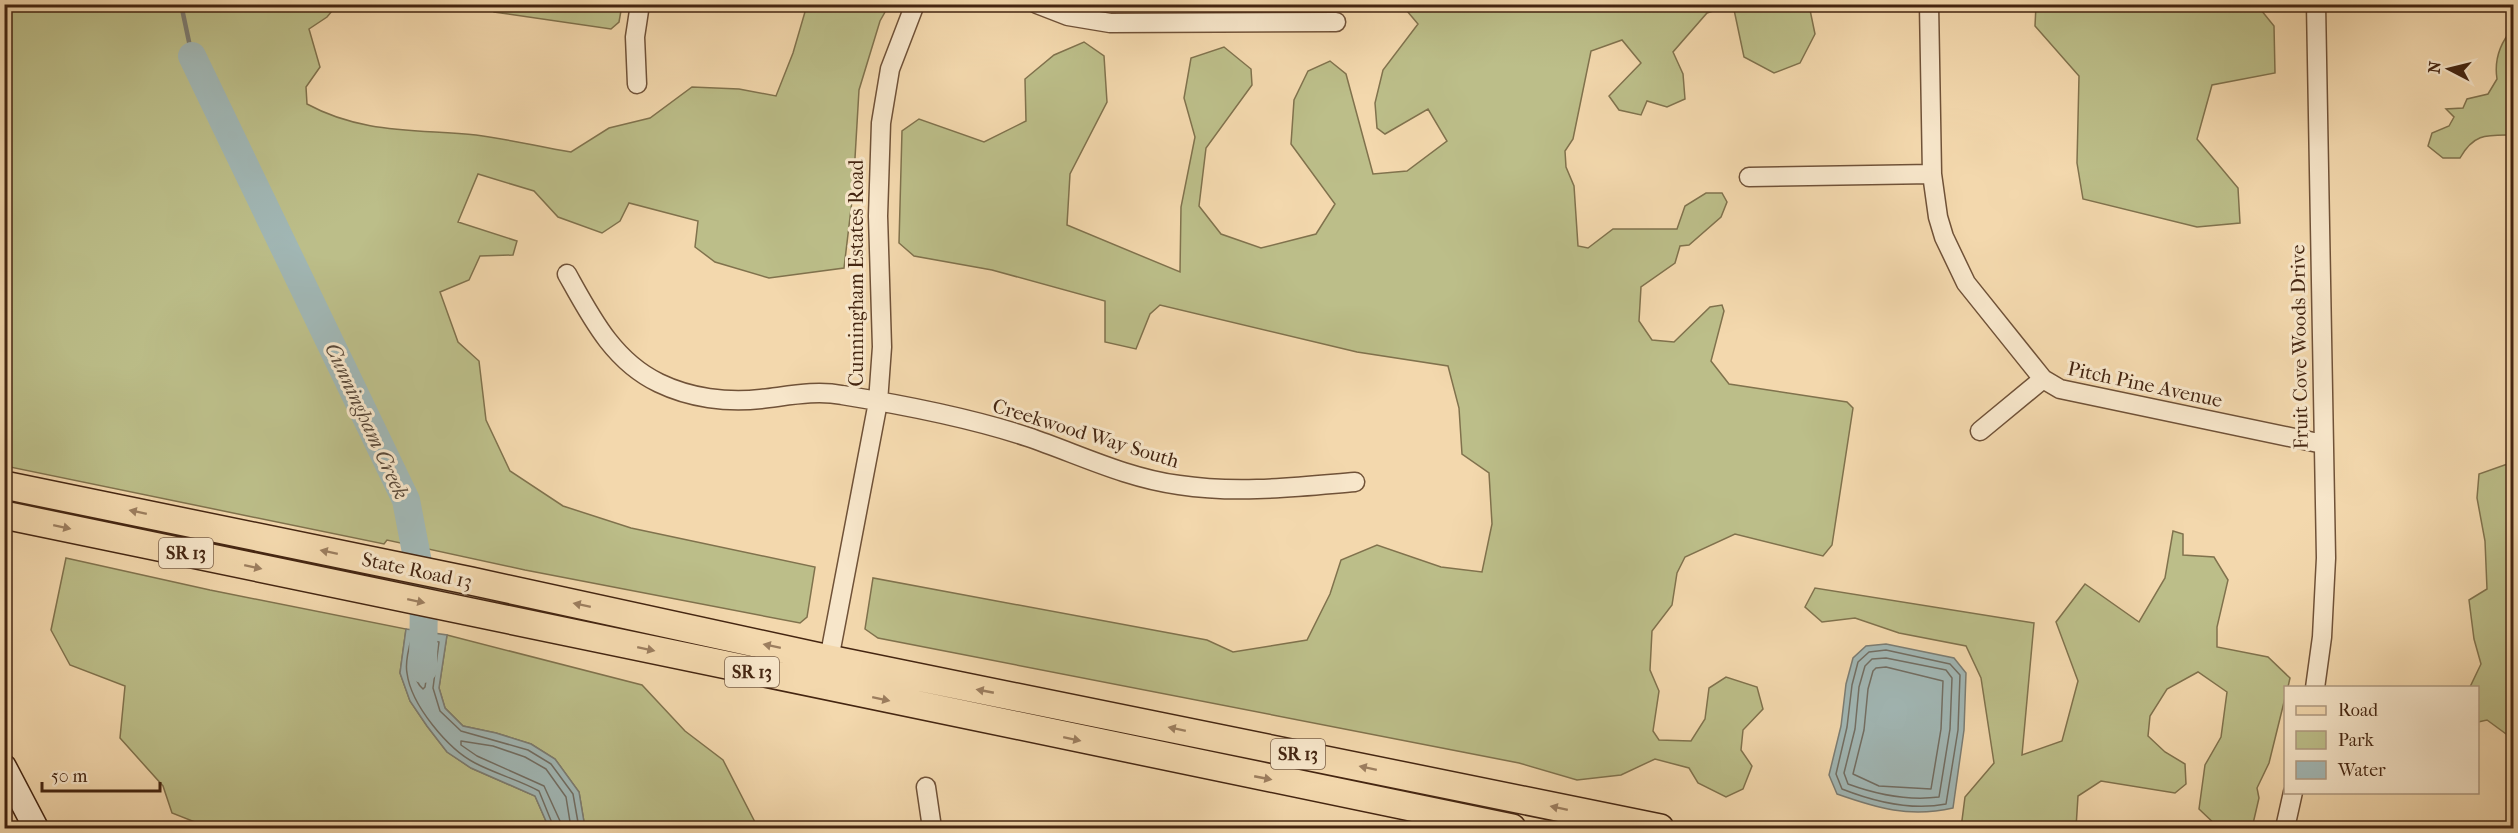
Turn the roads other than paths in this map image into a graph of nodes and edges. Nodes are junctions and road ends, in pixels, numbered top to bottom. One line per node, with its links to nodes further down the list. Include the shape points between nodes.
1 (640, 4): 7 (street, via 634,45)
2 (915, 4): 12 (street, Cunningham Estates Road, via 890,69 881,123 878,216 882,347)
3 (1037, 4): 6 (street, via 1068,16 1110,23)
4 (1929, 4): 8 (street, Pitch Pine Avenue)
5 (2316, 4): 14 (street, Fruit Cove Woods Drive)
6 (1336, 22)
7 (637, 84)
8 (1932, 174): 9 (street); 11 (street, Pitch Pine Avenue, via 1938,217 1956,266)
9 (1749, 177)
10 (567, 274): 12 (street, Creekwood Way South, via 614,350 658,383 704,398 731,400 819,393)
11 (2043, 379): 13 (street); 14 (street, Pitch Pine Avenue, via 2060,389)
12 (878, 402): 15 (street, Creekwood Way South, via 965,419 1028,437 1101,465 1177,485 1257,491); 18 (street, Cunningham Estates Road)
13 (1980, 431)
14 (2323, 444): 19 (street, Fruit Cove Woods Drive, via 2325,601)
15 (1355, 482)
16 (4, 485): 18 (main road, State Road 13 / SR 13, one-way to 16)
17 (4, 515): 20 (main road, State Road 13 / SR 13, one-way to 20)
18 (829, 658): 20 (street, Cunningham Estates Road); 27 (main road, SR 13, one-way to 18)
19 (2315, 686)
20 (824, 687): 26 (main road, SR 13, one-way to 26)
21 (4, 767): 24 (street)
22 (926, 787): 25 (street)
23 (2293, 794): 28 (street)
24 (36, 828)
25 (932, 828)
26 (1512, 828)
27 (1658, 828)
28 (2285, 828)

